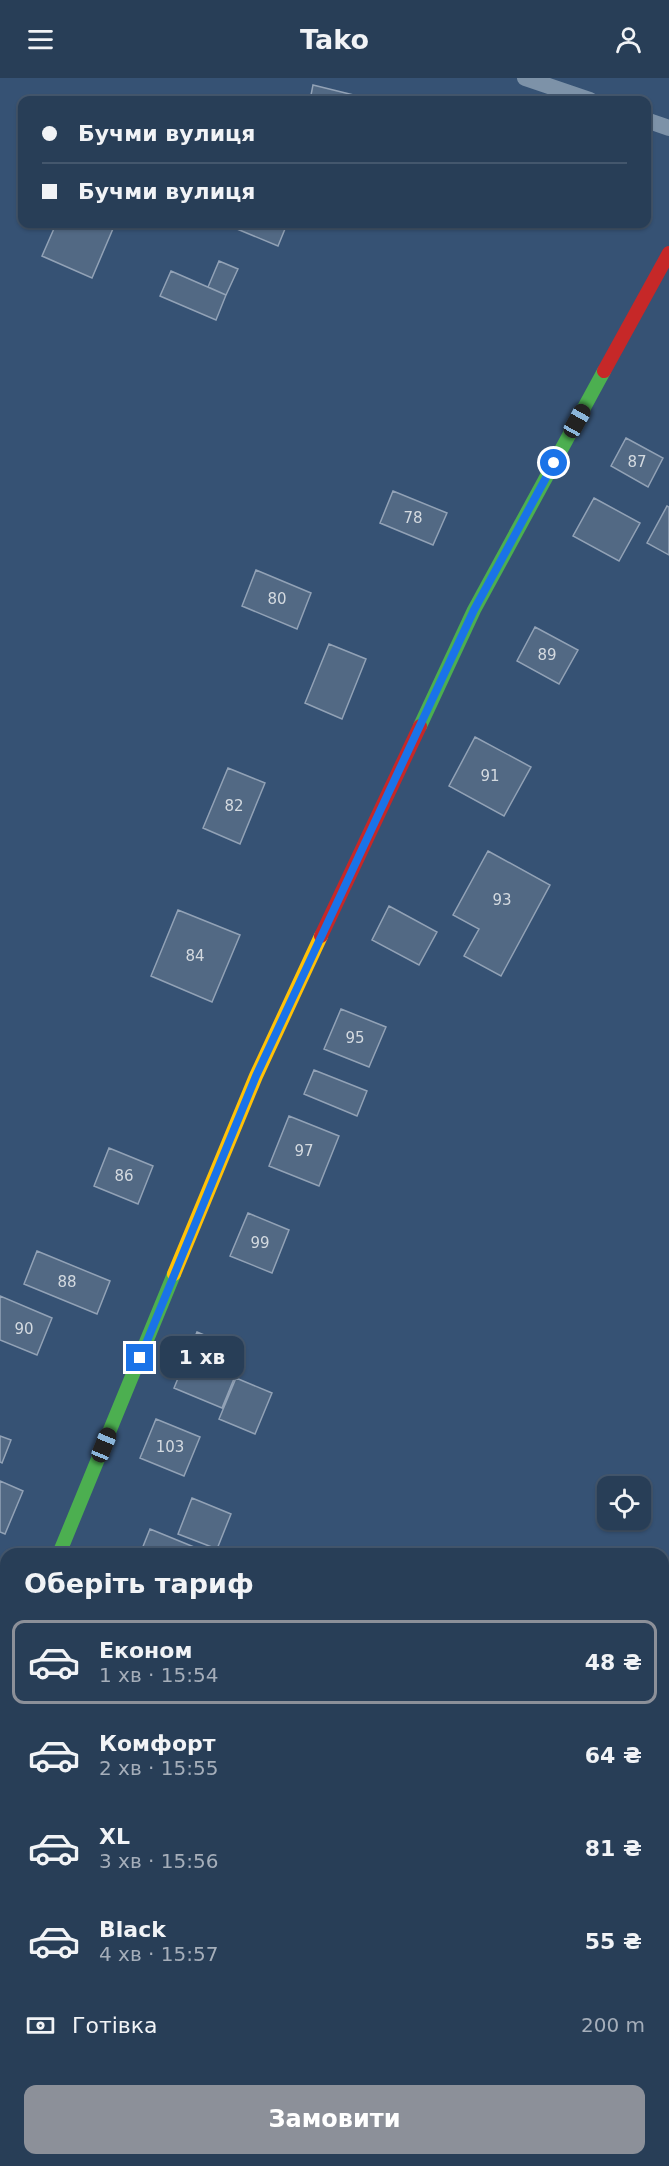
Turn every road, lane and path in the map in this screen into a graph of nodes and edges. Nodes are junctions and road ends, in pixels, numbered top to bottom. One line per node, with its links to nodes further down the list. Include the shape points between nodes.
1 (525, 78): 2 (lane)
2 (578, 96)
3 (651, 122): 4 (lane)
4 (669, 128)
5 (669, 253): 6 (street, via 474,610 256,1076)
6 (61, 1548)

